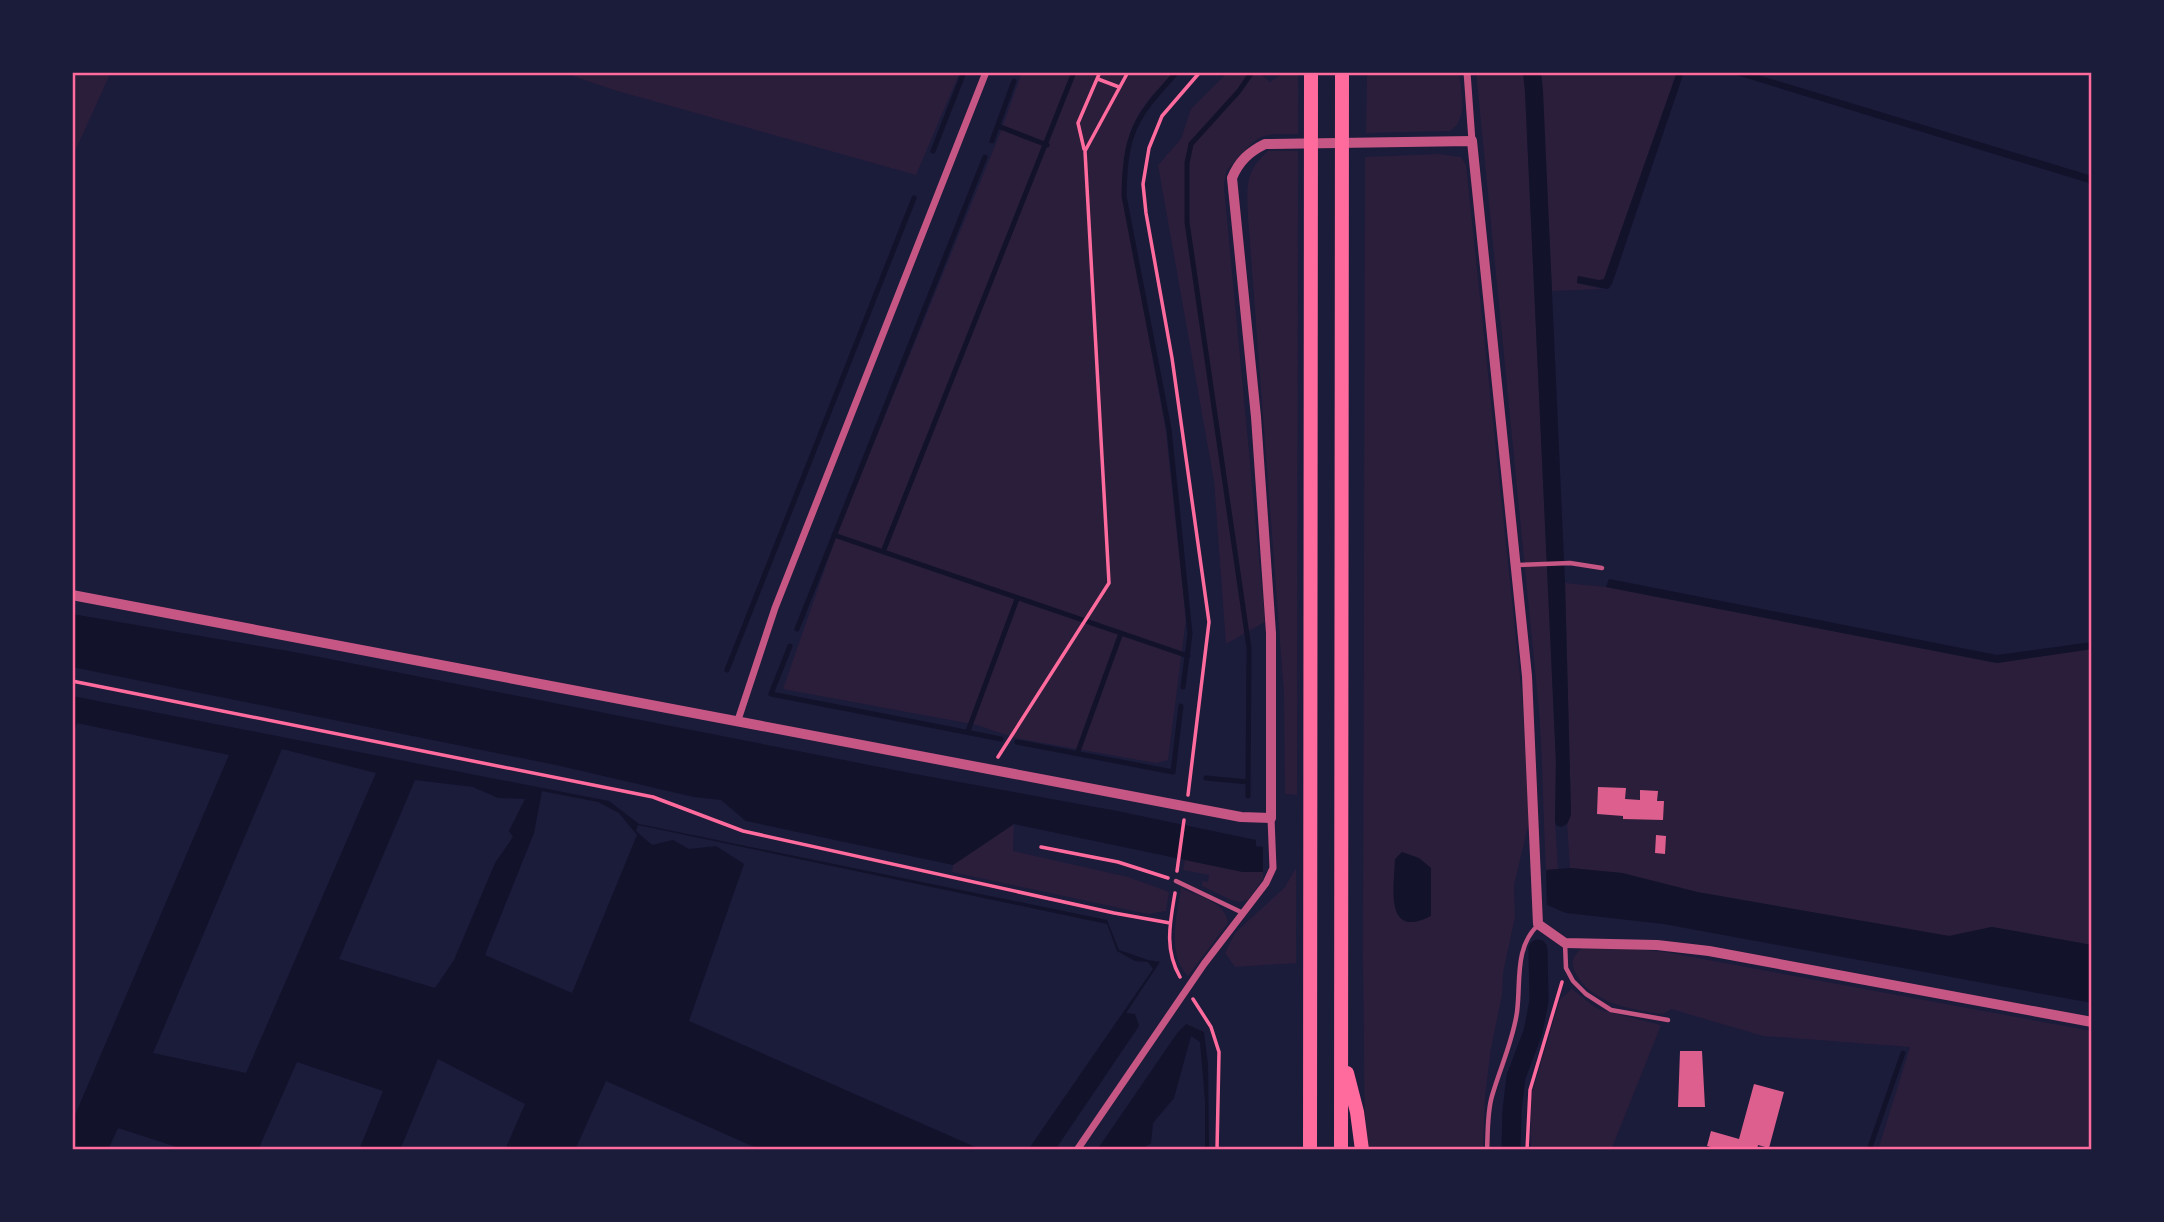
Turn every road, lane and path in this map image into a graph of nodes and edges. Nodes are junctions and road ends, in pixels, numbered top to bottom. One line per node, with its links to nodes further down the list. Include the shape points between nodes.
1 (986, 72): 16 (street, via 775,608)
2 (1100, 72): 8 (path)
3 (1128, 72): 9 (path)
4 (1200, 72): 18 (path, via 1171,103 1157,127 1143,184 1209,622)
5 (1311, 72): 34 (highway)
6 (1342, 72): 31 (highway)
7 (1467, 72): 10 (street)
8 (1098, 79): 9 (path); 11 (path, via 1078,123)
9 (1119, 86): 11 (path)
10 (1472, 141): 12 (street); 19 (street, via 1265,144 1237,166 1232,178 1256,417 1271,633)
11 (1085, 151): 17 (path, via 1109,583)
12 (1516, 565): 13 (lane, via 1570,563); 25 (street, via 1527,676)
13 (1602, 568)
14 (72, 596): 16 (street)
15 (72, 681): 28 (path, via 653,797 743,831 1170,923 1170,955)
16 (738, 720): 17 (street)
17 (991, 768): 18 (street)
18 (1186, 806): 19 (street)
19 (1271, 818): 24 (street, via 1273,868)
20 (1184, 822): 22 (path)
21 (1041, 847): 23 (path, via 1118,862)
22 (1178, 862)
23 (1176, 881): 24 (lane)
24 (1243, 913): 28 (street)
25 (1538, 924): 26 (street); 37 (lane, via 1528,935 1520,962 1517,1013 1491,1099)
26 (1565, 943): 27 (lane); 30 (street, via 1709,951)
27 (1566, 968): 29 (lane, via 1586,994 1611,1010); 38 (path, via 1530,1090)
28 (1187, 990): 32 (street); 33 (path, via 1217,1041)
29 (1668, 1020)
30 (2092, 1022)
31 (1341, 1052): 35 (highway); 36 (highway)
32 (1077, 1150)
33 (1217, 1150)
34 (1310, 1150)
35 (1341, 1150)
36 (1362, 1150)
37 (1487, 1150)
38 (1527, 1150)

